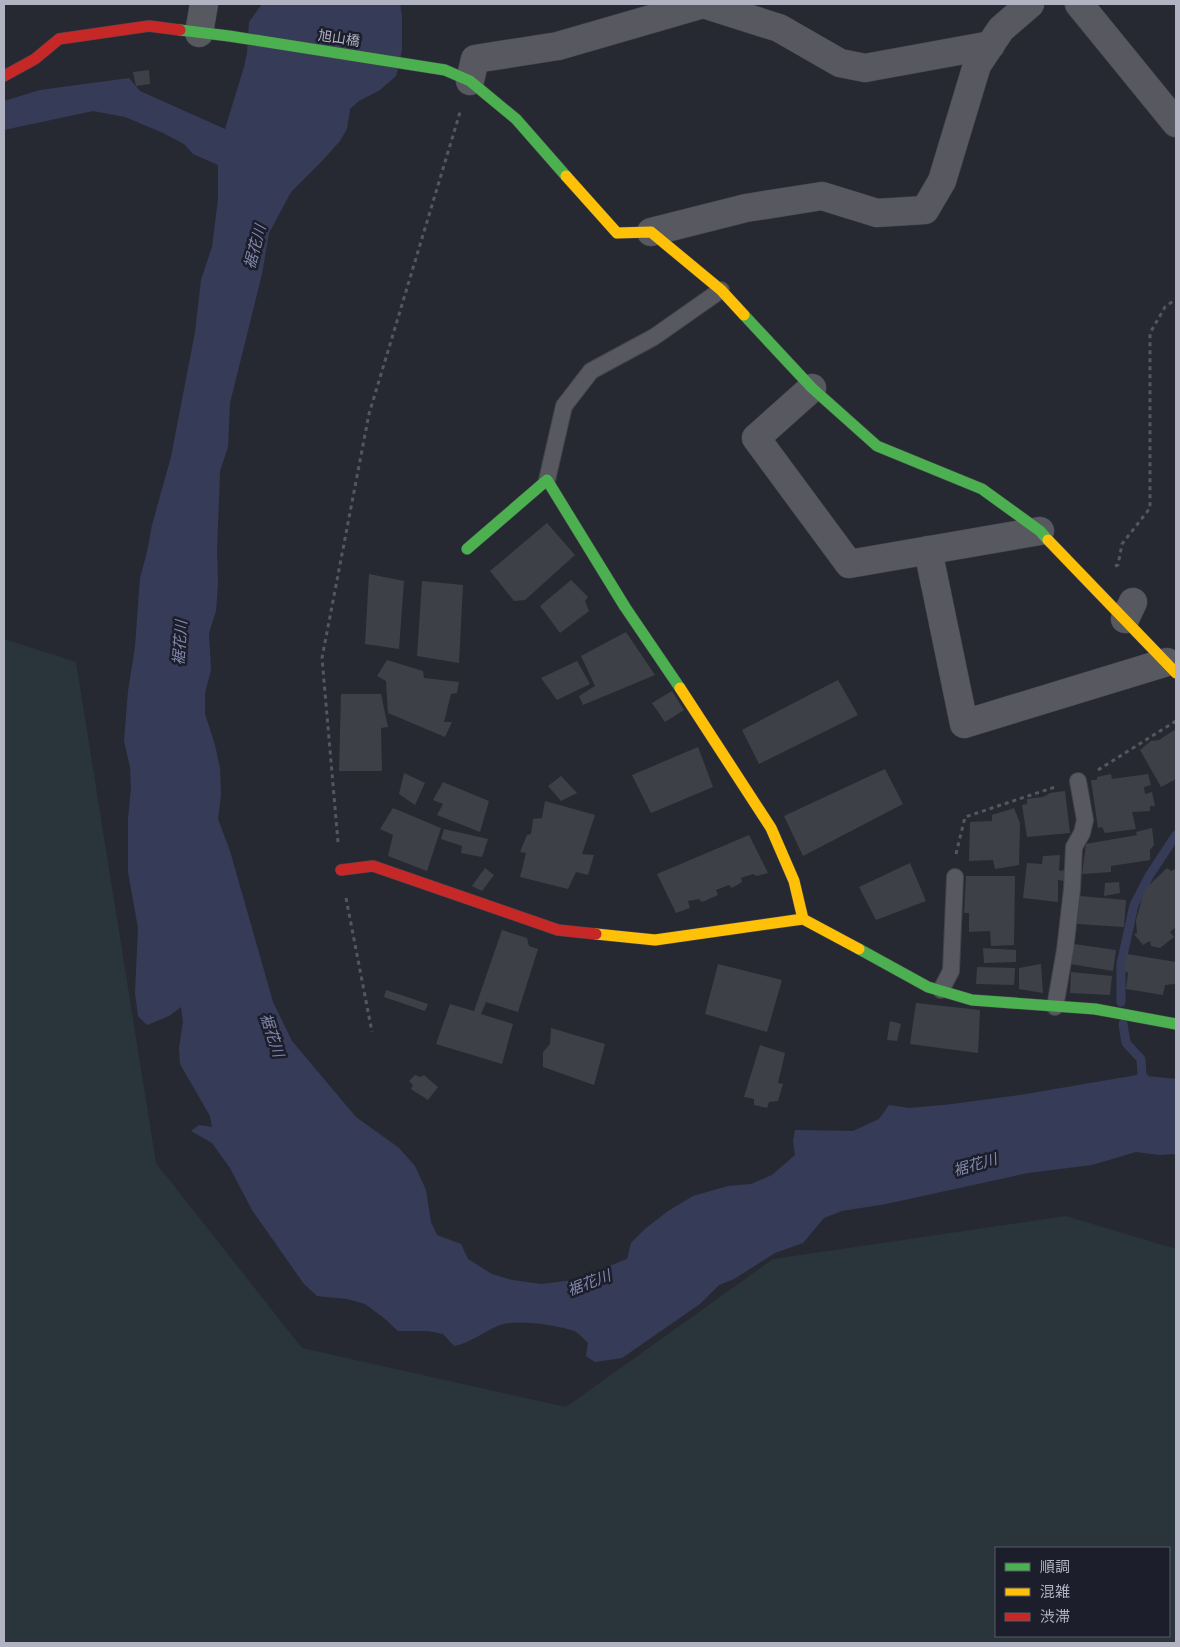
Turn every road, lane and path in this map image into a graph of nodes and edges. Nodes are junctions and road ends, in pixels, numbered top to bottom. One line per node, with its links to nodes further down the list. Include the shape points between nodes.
1 (204, 4): 4 (street)
2 (1030, 4): 5 (street, via 1001,29)
3 (1079, 4): 8 (street)
4 (200, 33): 6 (street, 旭山橋, via 149,26 59,38 35,59); 7 (street, 旭山橋, via 445,70)
5 (991, 45): 7 (street, via 865,68 840,62 780,28 703,4 558,46 475,59); 9 (street, via 977,65 942,181 924,210 877,213 822,196 746,208)
6 (4, 76)
7 (470, 81): 9 (street, 旭山橋, via 516,119 618,233); 21 (path, via 369,414 322,658)
8 (1176, 123)
9 (651, 232): 10 (street)
10 (721, 290): 12 (street); 13 (lane, via 654,338 591,371 564,406)
11 (1176, 299): 17 (path, via 1165,307 1150,333 1150,508 1122,544 1118,565 1110,568)
12 (812, 388): 14 (street, via 877,446 982,489); 16 (street, via 756,438 849,564)
13 (547, 480): 15 (street); 23 (street, via 625,607 771,828 794,881)
14 (1040, 531): 16 (street); 17 (street)
15 (467, 549)
16 (928, 550): 18 (street, via 964,724)
17 (1129, 610): 18 (street)
18 (1172, 668)
19 (1176, 721): 20 (path)
20 (1078, 781): 22 (path, via 965,816); 25 (lane, via 1085,820 1074,847 1072,889)
21 (341, 870): 23 (street, via 373,866 558,930 655,940); 27 (path)
22 (955, 877): 24 (lane, via 951,971)
23 (803, 919): 24 (street)
24 (941, 990): 25 (street, via 972,1000)
25 (1055, 1007): 26 (street, via 1095,1009)
26 (1176, 1024)
27 (372, 1032)

